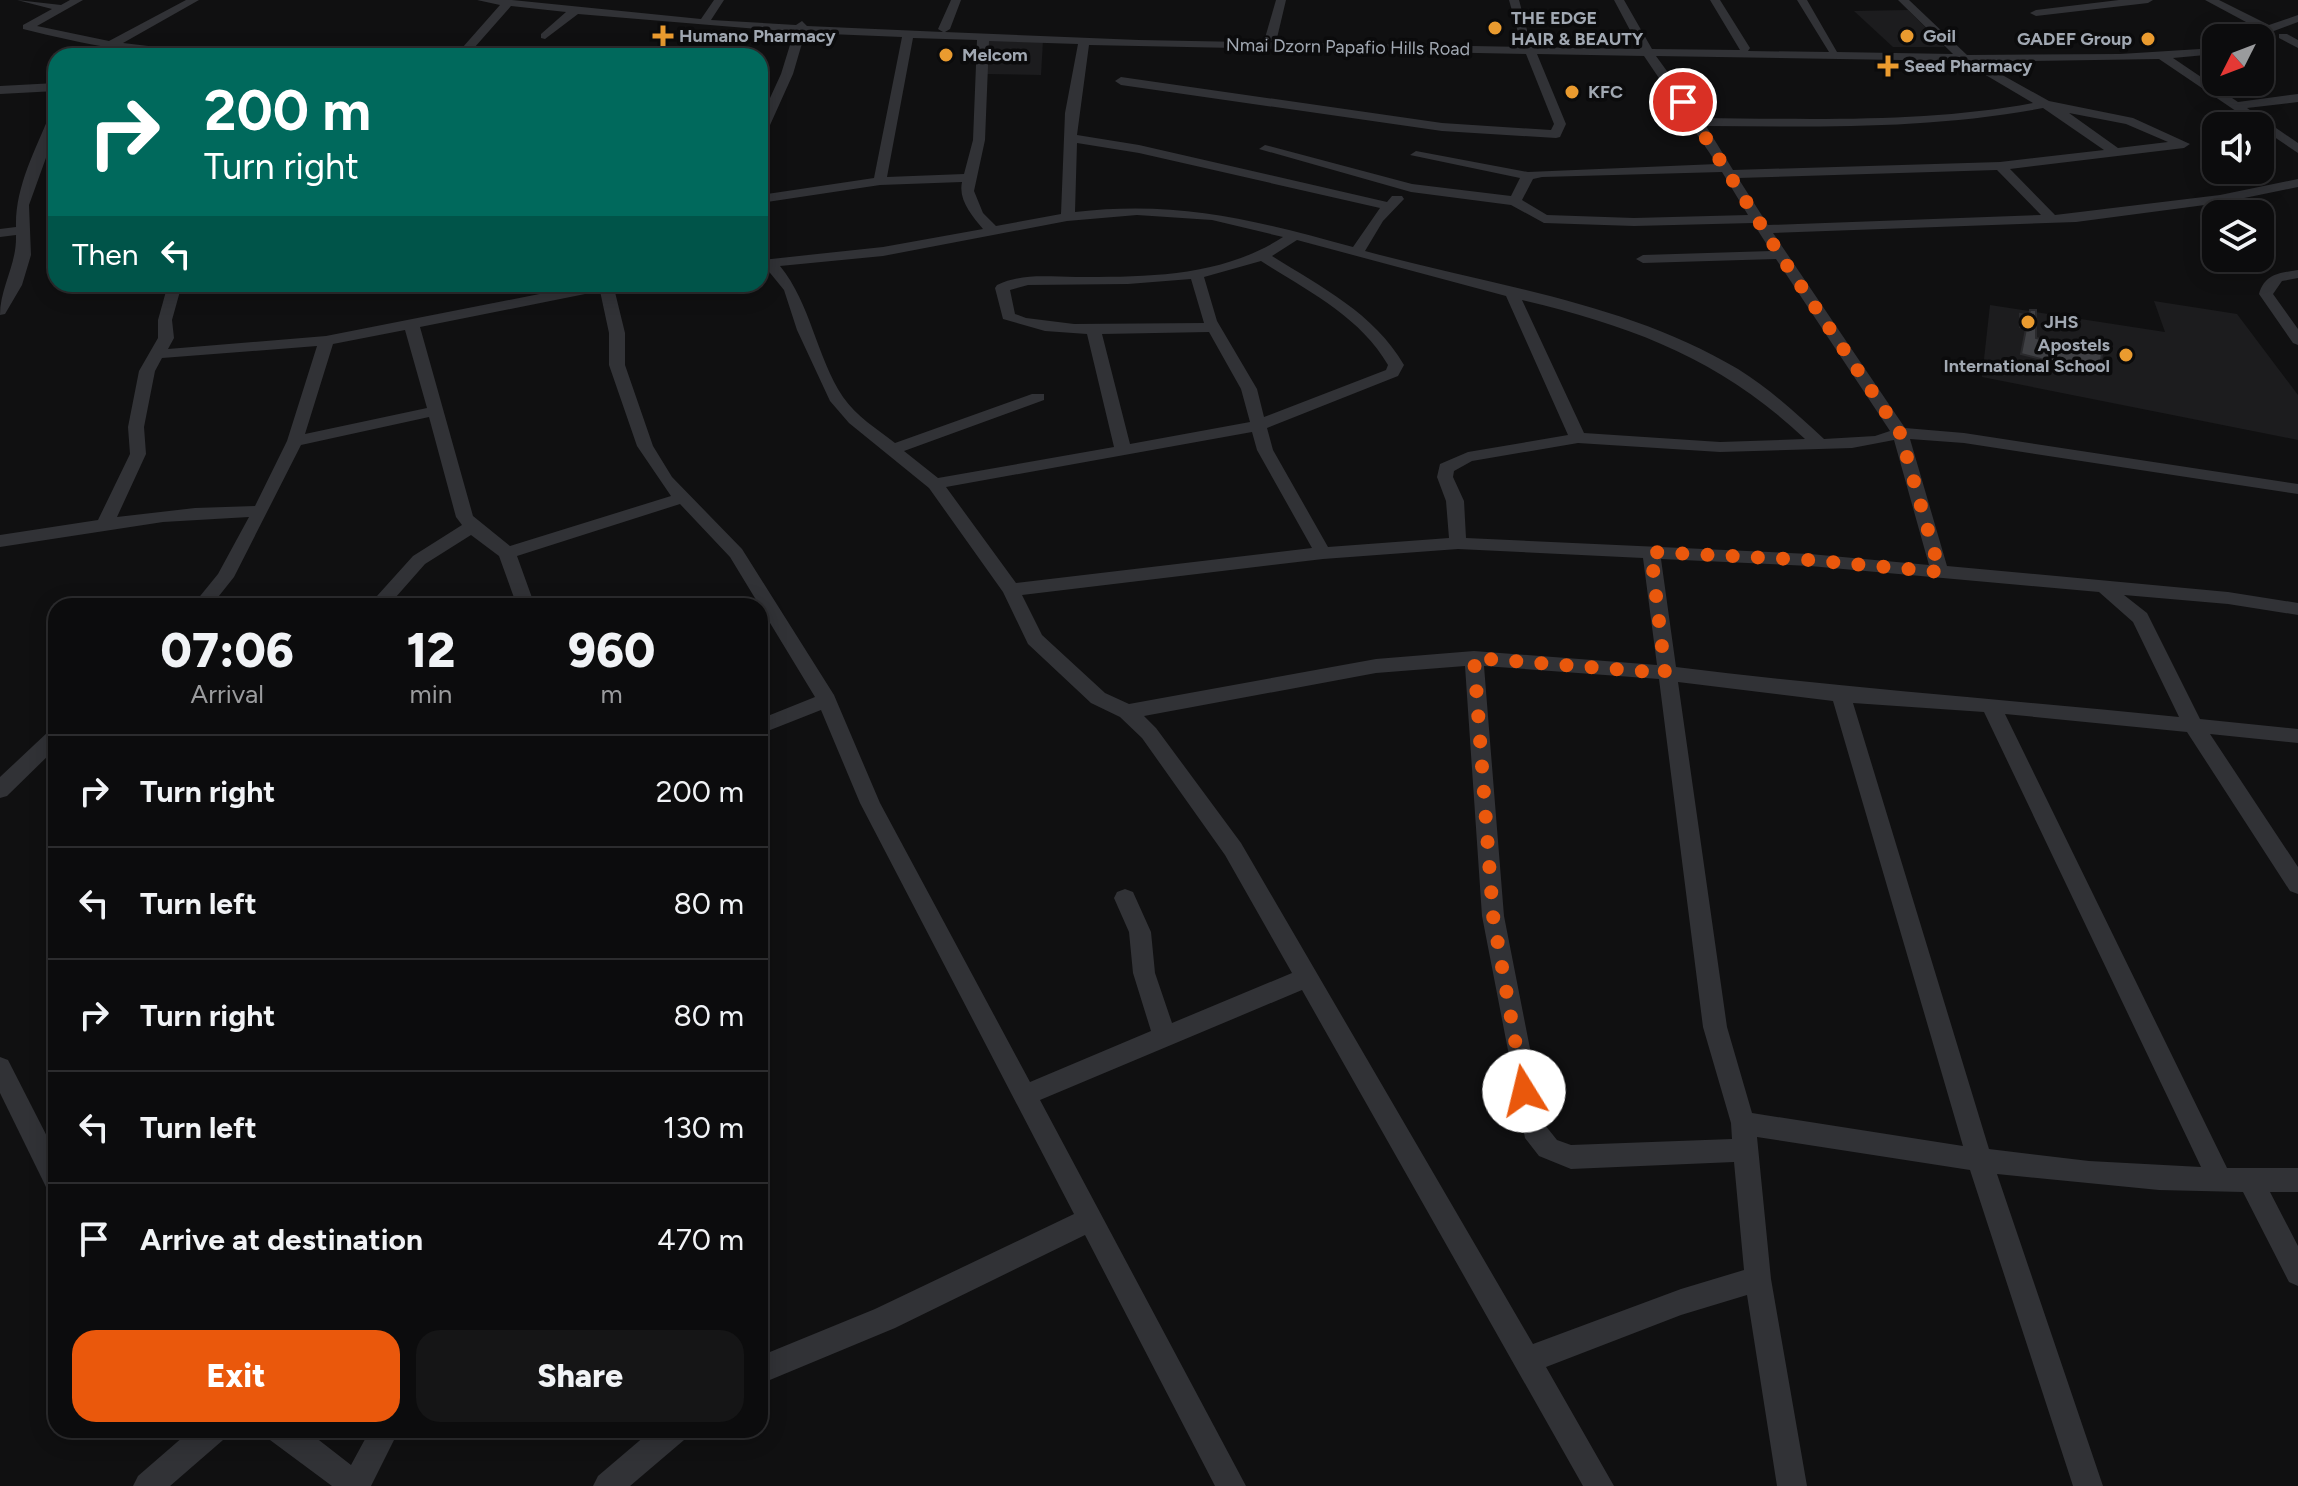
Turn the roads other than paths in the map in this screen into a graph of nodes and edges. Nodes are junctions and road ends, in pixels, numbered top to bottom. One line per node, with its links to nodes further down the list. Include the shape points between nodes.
1 (22, 0): 17 (street)
2 (78, 0): 17 (street)
3 (194, 0): 34 (street)
4 (482, 0): 16 (street, Nmai Dzorn Papafio Hills Road)
5 (541, 0): 21 (street, Nmai Dzorn Papafio Hills Road)
6 (719, 0): 21 (street)
7 (956, 0): 26 (street)
8 (1281, 0): 31 (street)
9 (1514, 0): 41 (street)
10 (1619, 0): 43 (street)
11 (1715, 0): 39 (street)
12 (1802, 0): 40 (street)
13 (1903, 0): 44 (street)
14 (2148, 0): 19 (street)
15 (2210, 0): 22 (street)
16 (508, 3): 18 (street, Nmai Dzorn Papafio Hills Road); 38 (street)
17 (62, 8): 34 (street, via 27,27)
18 (574, 11): 23 (street, Nmai Dzorn Papafio Hills Road); 28 (street)
19 (2036, 13)
20 (2298, 18): 24 (street)
21 (706, 19): 23 (street, Nmai Dzorn Papafio Hills Road)
22 (2258, 24)
23 (801, 27): 26 (street, Nmai Dzorn Papafio Hills Road); 27 (street, Nmai Dzorn Papafio Hills Road); 50 (street)
24 (2274, 28)
25 (2298, 28): 29 (street)
26 (944, 29): 31 (street, Nmai Dzorn Papafio Hills Road)
27 (908, 34): 30 (street, Nmai Dzorn Papafio Hills Road); 68 (street)
28 (545, 36)
29 (2283, 36): 32 (street); 36 (street)
30 (983, 37): 33 (street, Nmai Dzorn Papafio Hills Road); 67 (street, via 979,140)
31 (1271, 38): 41 (street, Nmai Dzorn Papafio Hills Road)
32 (2274, 39)
33 (1084, 40): 41 (street, Nmai Dzorn Papafio Hills Road); 57 (street)
34 (110, 45): 37 (street)
35 (2202, 45): 44 (street, Nmai Dzorn Papafio Hills Road)
36 (2298, 45)
37 (134, 48)
38 (468, 48)
39 (1744, 48): 40 (street, Nmai Dzorn Papafio Hills Road); 43 (street, Nmai Dzorn Papafio Hills Road)
40 (1833, 50): 44 (street, Nmai Dzorn Papafio Hills Road)
41 (1531, 52): 43 (street); 43 (street, Nmai Dzorn Papafio Hills Road); 46 (street, via 1560,124 1556,134 1442,127)
42 (2202, 52): 45 (street, Nmai Dzorn Papafio Hills Road)
43 (1649, 54): 44 (street, Nmai Dzorn Papafio Hills Road); 55 (street)
44 (1961, 54): 45 (street, Nmai Dzorn Papafio Hills Road); 52 (street)
45 (2161, 55): 53 (street)
46 (1121, 81)
47 (48, 87): 48 (street)
48 (0, 90)
49 (768, 90): 50 (street)
50 (779, 90): 54 (street)
51 (2298, 98): 53 (street)
52 (2045, 104): 55 (street, via 1988,115); 62 (street); 62 (street, via 2129,121 2184,144)
53 (2236, 106): 61 (street)
54 (768, 115)
55 (1697, 122): 65 (street)
56 (48, 131): 59 (street)
57 (1069, 138): 73 (street); 74 (street)
58 (48, 145): 59 (street)
59 (41, 146): 77 (street, via 22,205)
60 (1265, 149): 70 (street)
61 (2298, 149)
62 (2115, 152): 64 (street)
63 (1416, 155): 66 (street)
64 (2000, 166): 65 (street); 75 (street)
65 (1728, 171): 66 (street, via 1588,170); 76 (street)
66 (1528, 176): 72 (street)
67 (968, 178): 68 (street); 78 (street, via 971,202)
68 (880, 181): 71 (street)
69 (2298, 183): 75 (street, via 2220,199)
70 (1411, 188): 72 (street); 73 (street)
71 (768, 198)
72 (1515, 201): 76 (street, via 1544,219)
73 (1388, 206): 81 (street)
74 (1068, 217): 78 (street); 80 (street, via 1154,209 1235,221)
75 (2052, 219): 76 (street)
76 (1760, 224): 82 (street)
77 (24, 230): 79 (street); 95 (street, via 24,255)
78 (992, 230): 84 (street)
79 (0, 233)
80 (1292, 237): 81 (street); 83 (street)
81 (1356, 254): 94 (street)
82 (1780, 255): 85 (street); 105 (street)
83 (1263, 256): 88 (street); 104 (street, via 1360,322 1391,352 1396,365 1379,381)
84 (835, 257): 86 (street); 90 (street)
85 (1643, 259)
86 (768, 264)
87 (768, 267): 90 (street)
88 (1196, 272): 97 (street, via 1145,280 1024,281 1002,288 1008,316 1017,323); 98 (street)
89 (2298, 274): 99 (street, via 2277,278 2266,294)
90 (791, 289): 109 (street, via 836,398)
91 (173, 292): 101 (street, via 166,338)
92 (568, 292): 96 (street)
93 (609, 292): 113 (street, via 617,365 631,408 645,446)
94 (1512, 293): 106 (street); 108 (street, via 1683,344 1768,395)
95 (0, 311)
96 (411, 323): 100 (street); 103 (street)
97 (1093, 327): 98 (street); 110 (street)
98 (1215, 327): 104 (street, via 1249,389)
99 (2298, 340)
100 (326, 341): 101 (street); 107 (street)
101 (156, 354): 115 (street, via 138,412 138,454)
102 (1038, 397): 109 (street)
103 (433, 411): 107 (street); 116 (street)
104 (1257, 426): 110 (street); 121 (street)
105 (1900, 433): 108 (street, via 1877,441); 112 (street); 122 (street)
106 (1578, 438): 108 (street, via 1720,447); 118 (street, via 1468,457 1446,468)
107 (295, 441): 114 (street)
108 (1820, 444)
109 (892, 450): 111 (street)
110 (1123, 450): 111 (street)
111 (935, 484): 124 (street)
112 (2298, 489)
113 (682, 498): 120 (street); 129 (street, via 736,553)
114 (261, 511): 115 (street); 126 (street)
115 (105, 524): 117 (street)
116 (472, 527): 120 (street); 127 (street, via 419,560)
117 (0, 541)
118 (1458, 543): 119 (street); 121 (street)
119 (1651, 552): 122 (street); 134 (street)
120 (507, 553): 128 (street)
121 (1323, 553): 124 (street)
122 (1940, 572): 123 (street)
123 (2106, 589): 125 (street); 132 (street)
124 (1011, 590): 138 (street, via 1035,639 1098,698)
125 (2157, 594): 131 (street); 132 (street)
126 (208, 598)
127 (384, 598)
128 (523, 598)
129 (764, 598)
130 (768, 605): 136 (street)
131 (2298, 609)
132 (2140, 618): 140 (street)
133 (1474, 658): 134 (street); 138 (street, via 1376,666); 152 (street, via 1493,916 1534,1130 1548,1148 1571,1157)
134 (1665, 673): 135 (street); 151 (street, via 1715,1027)
135 (1841, 695): 137 (street); 153 (street)
136 (827, 700): 139 (street); 149 (street, via 870,803)
137 (1991, 705): 140 (street); 155 (street)
138 (1127, 712): 146 (street, via 1149,733 1233,849)
139 (768, 724)
140 (2193, 725): 141 (street); 144 (street)
141 (2298, 736)
142 (48, 744): 143 (street)
143 (0, 790)
144 (2298, 885)
145 (1125, 898): 147 (street, via 1136,917 1144,973)
146 (1305, 978): 147 (street); 161 (street)
147 (1165, 1037): 149 (street)
148 (0, 1068): 150 (street)
149 (1025, 1095): 158 (street)
150 (9, 1107): 154 (street)
151 (1743, 1123): 152 (street); 153 (street)
152 (1745, 1150): 160 (street)
153 (1980, 1162): 155 (street); 173 (street)
154 (48, 1168)
155 (2219, 1179): 157 (street)
156 (2298, 1180): 157 (street)
157 (2251, 1182): 159 (street)
158 (1088, 1220): 162 (street, via 913,1305); 170 (street)
159 (2298, 1273)
160 (1758, 1279): 161 (street); 172 (street)
161 (1525, 1361): 171 (street)
162 (768, 1367)
163 (204, 1438): 167 (street)
164 (292, 1438): 168 (street)
165 (381, 1438): 168 (street)
166 (665, 1438): 169 (street)
167 (148, 1486)
168 (355, 1486)
169 (608, 1486)
170 (1231, 1486)
171 (1599, 1486)
172 (1792, 1486)
173 (2088, 1486)

